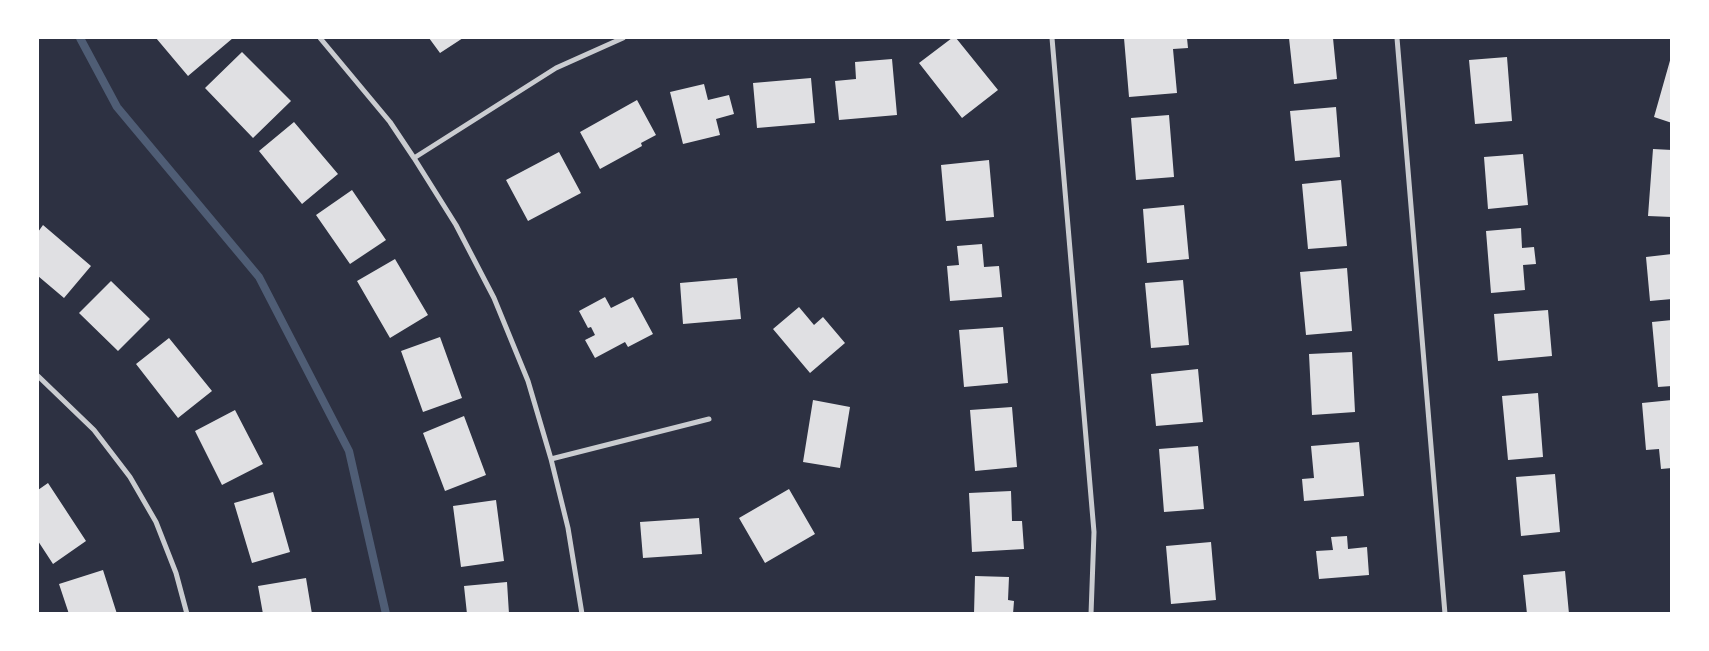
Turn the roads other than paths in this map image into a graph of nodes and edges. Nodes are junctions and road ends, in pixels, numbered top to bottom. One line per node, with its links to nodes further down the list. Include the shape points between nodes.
1 (320, 38): 5 (street, via 390,122)
2 (623, 38): 5 (street, via 548,73)
3 (1052, 38): 11 (street, via 1094,532)
4 (1397, 38): 12 (street)
5 (414, 158): 8 (street, via 456,225 494,298 528,381)
6 (38, 376): 9 (street, via 94,430 130,477 156,522 176,573)
7 (709, 419): 8 (street)
8 (552, 459): 10 (street, via 568,528)
9 (187, 614)
10 (582, 614)
11 (1091, 614)
12 (1445, 614)

